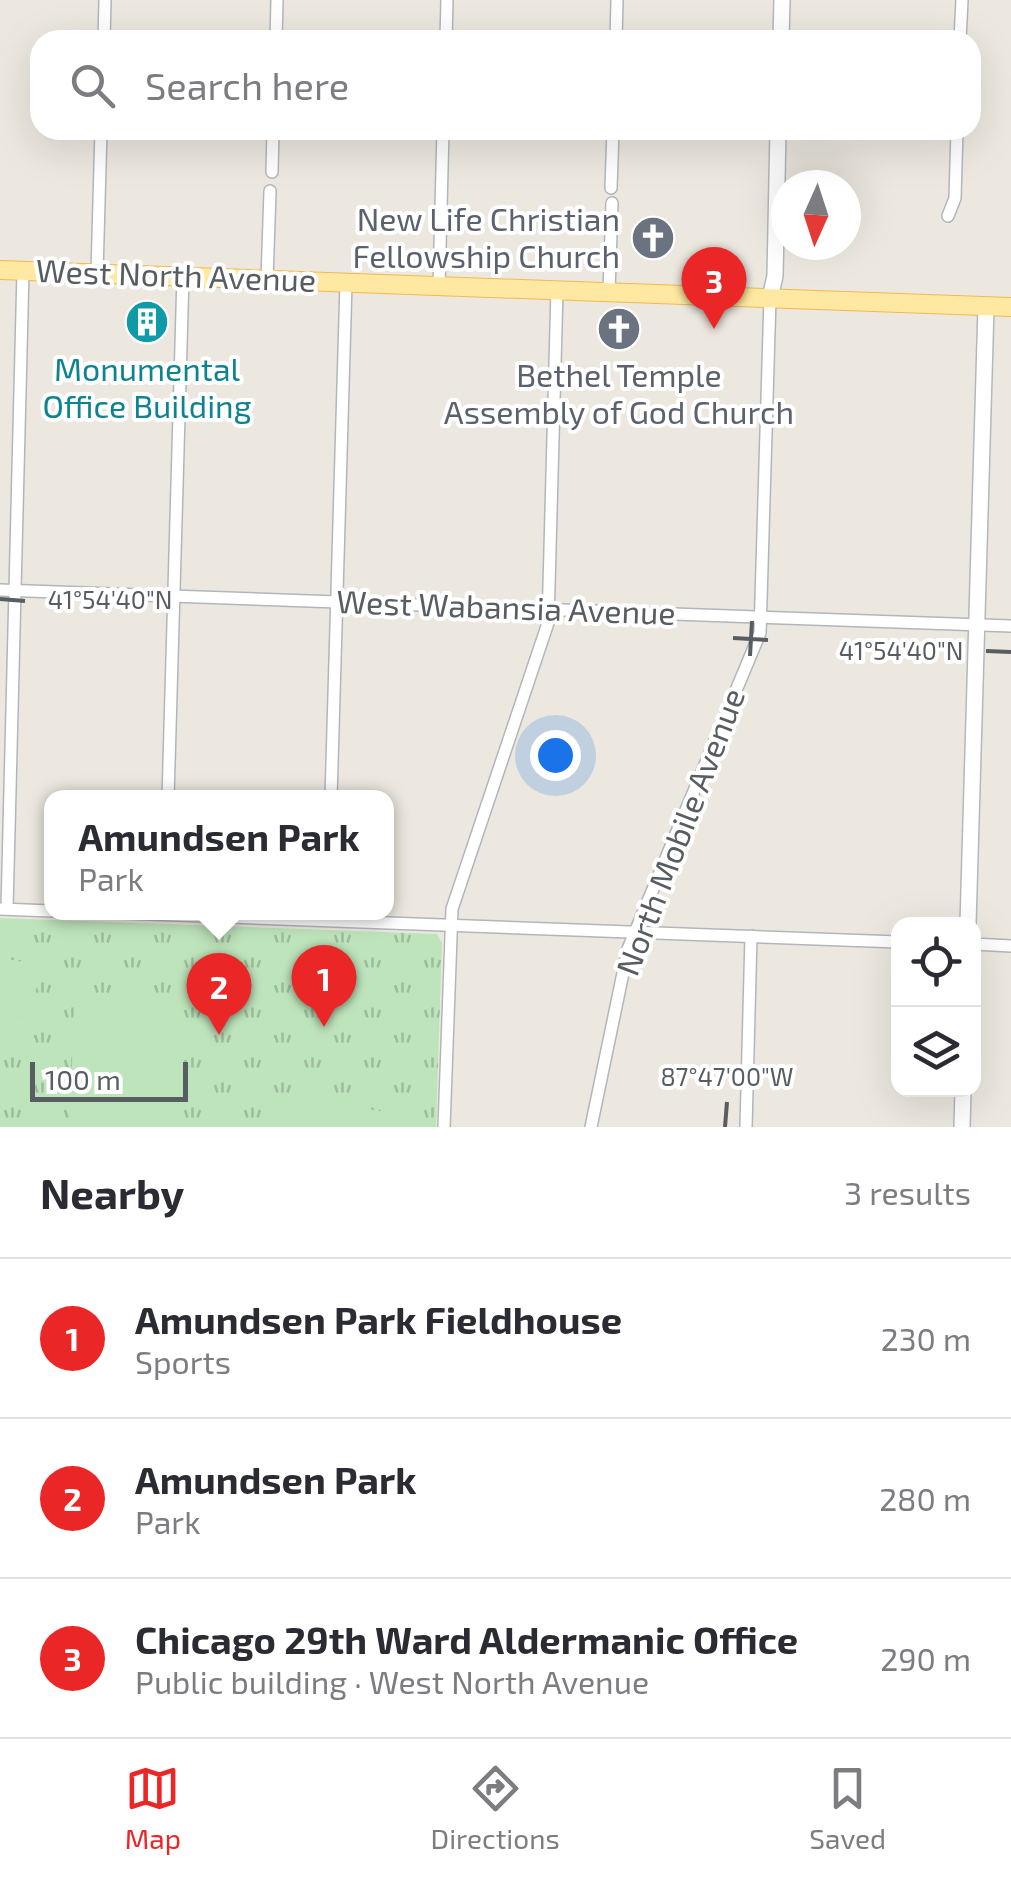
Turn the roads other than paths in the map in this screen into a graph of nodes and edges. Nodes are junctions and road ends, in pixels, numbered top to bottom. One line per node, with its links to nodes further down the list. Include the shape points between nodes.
1 (105, 0): 7 (street)
2 (277, 0): 8 (street)
3 (447, 0): 9 (street)
4 (617, 0): 10 (street)
5 (782, 0): 11 (street)
6 (962, 0): 12 (street)
7 (104, 30)
8 (276, 30)
9 (446, 30)
10 (616, 30)
11 (781, 30)
12 (960, 30)
13 (101, 140): 26 (street)
14 (273, 140): 19 (street)
15 (443, 140): 30 (street)
16 (613, 140): 20 (street)
17 (778, 140): 33 (street)
18 (957, 140): 23 (street)
19 (272, 172)
20 (611, 188)
21 (270, 191): 28 (street)
22 (612, 203): 32 (street)
23 (948, 216)
24 (0, 270): 25 (main road, West North Avenue)
25 (23, 271): 26 (main road, West North Avenue); 37 (street)
26 (98, 274): 27 (main road, West North Avenue)
27 (183, 276): 28 (main road, West North Avenue); 38 (street)
28 (267, 280): 29 (main road, West North Avenue)
29 (346, 282): 30 (main road, West North Avenue); 39 (street)
30 (439, 286): 31 (main road, West North Avenue)
31 (557, 290): 32 (main road, West North Avenue); 40 (street)
32 (609, 292): 33 (main road, West North Avenue)
33 (770, 298): 34 (main road, West North Avenue); 41 (street, North Mobile Avenue)
34 (986, 307): 35 (main road, West North Avenue); 42 (street)
35 (1011, 308)
36 (0, 590): 37 (street, West Wabansia Avenue)
37 (15, 590): 38 (street, West Wabansia Avenue); 46 (street)
38 (175, 596): 39 (street, West Wabansia Avenue); 44 (street)
39 (337, 602): 40 (street, West Wabansia Avenue); 45 (street)
40 (548, 610): 41 (street, West Wabansia Avenue); 50 (street)
41 (761, 617): 42 (street, West Wabansia Avenue); 51 (street, North Mobile Avenue)
42 (977, 625): 43 (street, West Wabansia Avenue); 48 (street)
43 (1011, 626)
44 (168, 790)
45 (331, 790)
46 (4, 909): 47 (street)
47 (44, 911)
48 (968, 917)
49 (373, 920): 50 (street)
50 (449, 925): 51 (street); 57 (street)
51 (635, 932): 52 (street); 58 (street, North Mobile Avenue)
52 (751, 936): 53 (street); 59 (street)
53 (891, 942)
54 (981, 944): 55 (street)
55 (1011, 946)
56 (964, 1097): 60 (street)
57 (444, 1127)
58 (591, 1127)
59 (746, 1127)
60 (962, 1127)

